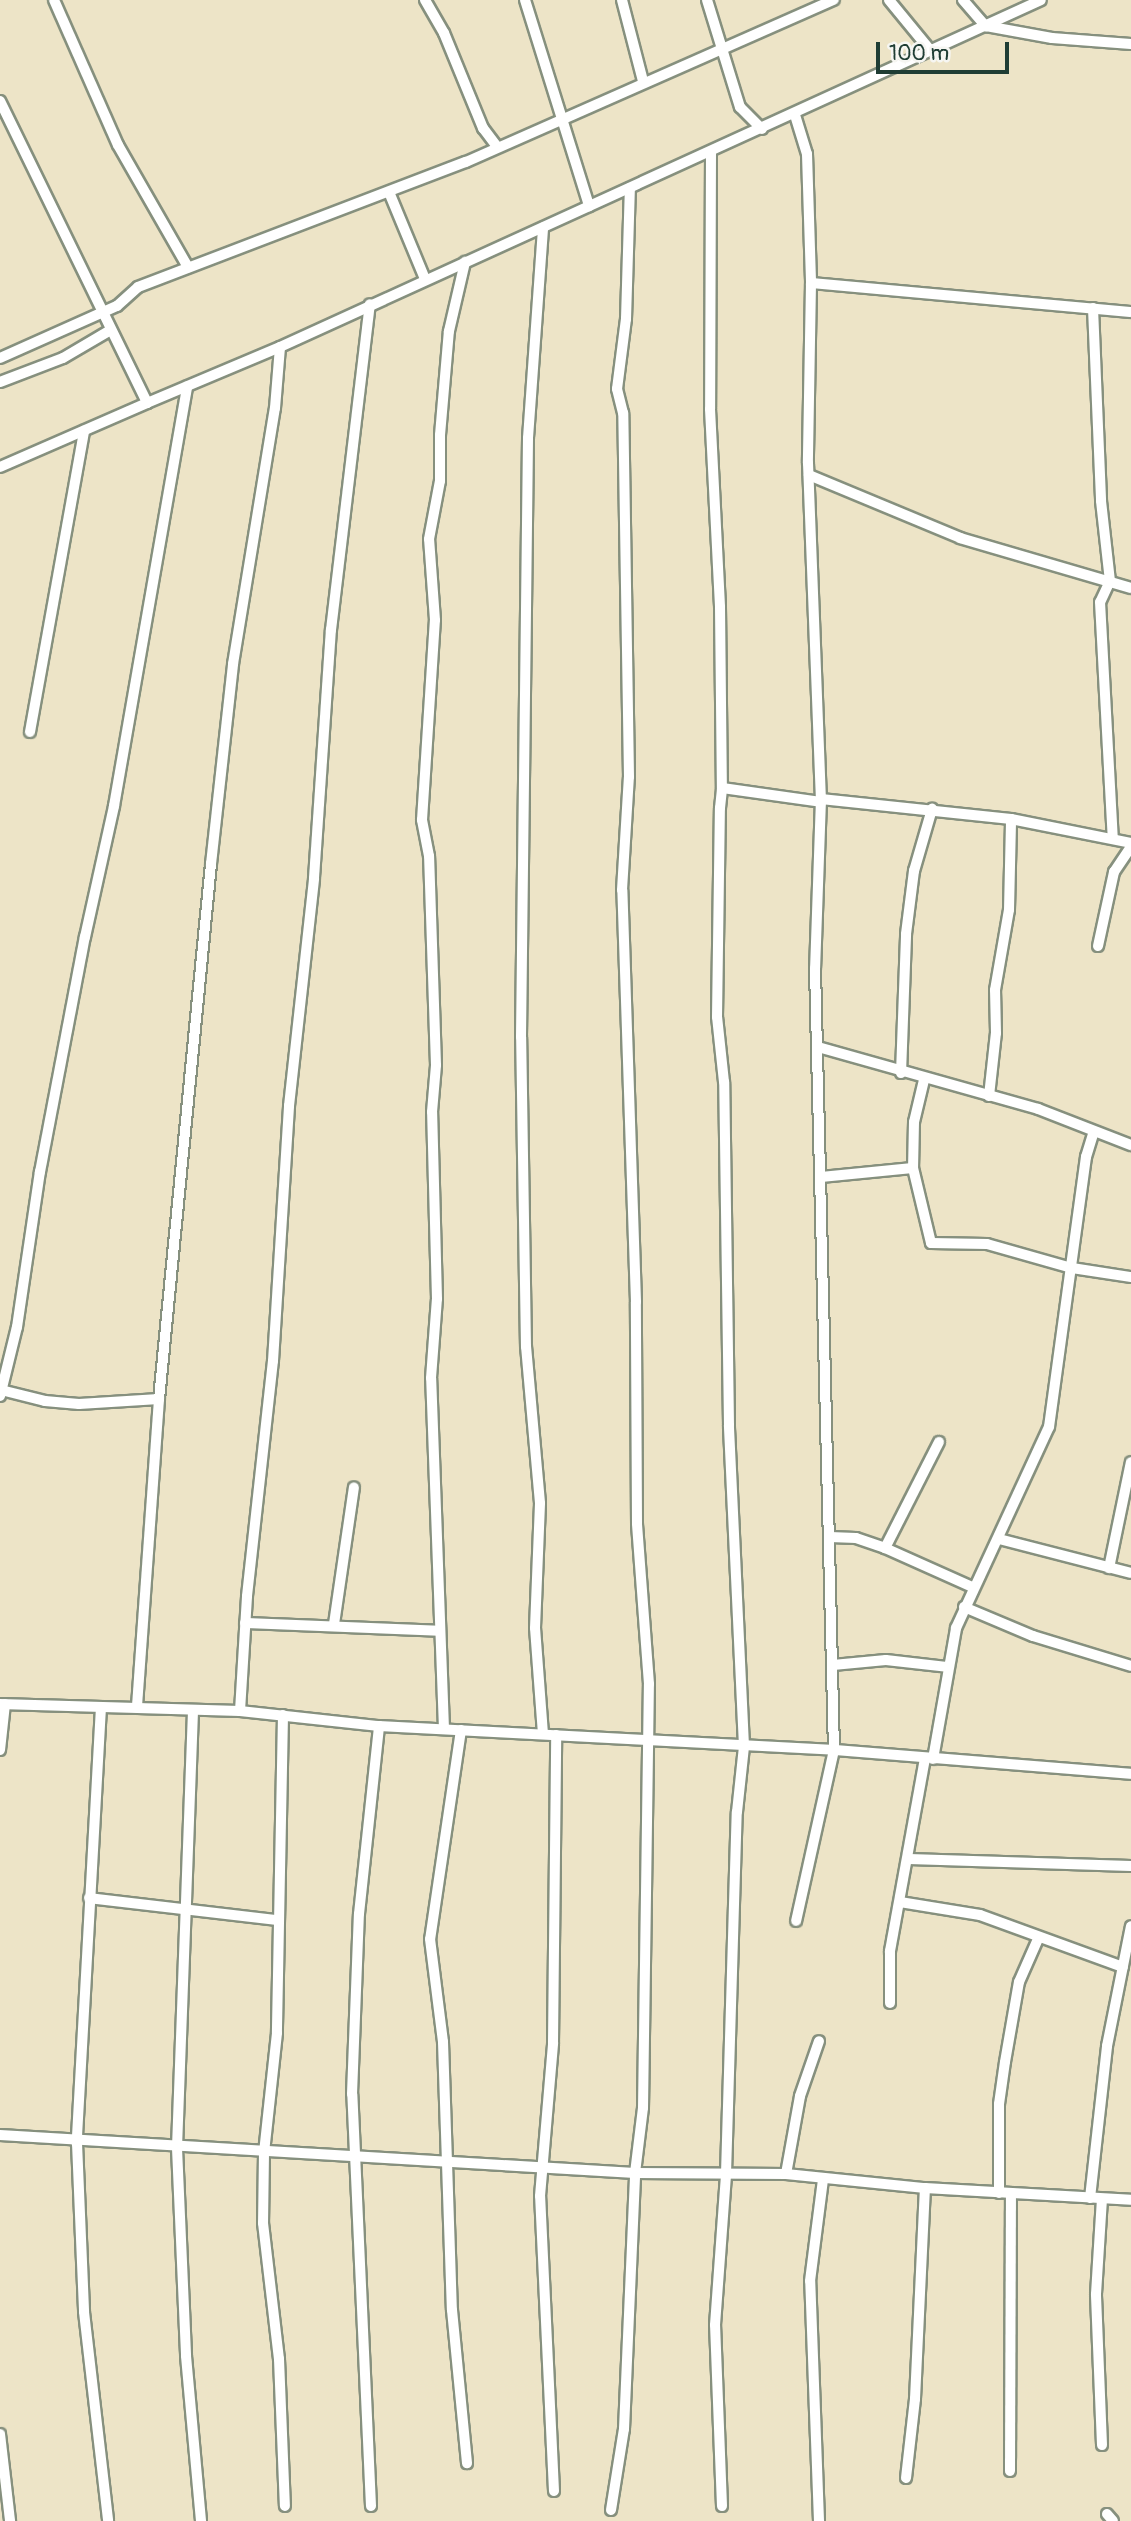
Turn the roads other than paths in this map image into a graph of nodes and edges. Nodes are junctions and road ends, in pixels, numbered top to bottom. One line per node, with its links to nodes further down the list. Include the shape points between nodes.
1 (54, 0): 26 (street, via 118,145)
2 (425, 0): 19 (street)
3 (525, 0): 17 (street)
4 (622, 0): 14 (street)
5 (707, 0): 13 (street)
6 (834, 0): 13 (street)
7 (888, 0): 12 (street)
8 (963, 0): 10 (street)
9 (1041, 0): 10 (street)
10 (986, 26): 11 (street, via 1052,38); 12 (street)
11 (1131, 44)
12 (930, 50): 16 (street)
13 (720, 51): 14 (street); 18 (street, via 740,107)
14 (643, 81): 17 (street)
15 (0, 101): 32 (street)
16 (795, 115): 18 (street); 28 (street, via 807,154)
17 (558, 117): 19 (street); 23 (street)
18 (762, 129): 20 (street)
19 (496, 145): 22 (street)
20 (711, 152): 21 (street); 45 (street, via 710,409 720,607)
21 (630, 188): 23 (street); 91 (street, via 626,319 617,389 623,426 629,777 622,890 638,1360 637,1523 649,1684)
22 (388, 192): 26 (street); 27 (street)
23 (589, 206): 24 (street)
24 (543, 228): 25 (street); 89 (street, via 528,438 521,1037 526,1347 540,1503 535,1629)
25 (465, 262): 27 (street); 76 (street, via 449,331 439,435 440,481 429,539 435,620 422,820 429,856 436,1065 432,1112 437,1299 431,1378)
26 (188, 267): 32 (street, via 138,287)
27 (425, 279): 29 (street)
28 (811, 283): 30 (street); 41 (street)
29 (370, 304): 34 (street); 74 (street, via 331,629 314,878 289,1106 273,1361)
30 (1093, 308): 31 (street); 42 (street, via 1101,501)
31 (1131, 312)
32 (102, 314): 33 (street); 35 (street)
33 (108, 331): 36 (street, via 63,358); 38 (street)
34 (280, 347): 37 (street); 63 (street, via 275,408 233,664)
35 (0, 359)
36 (0, 382)
37 (187, 386): 38 (street); 62 (street, via 114,806 85,937 40,1172 17,1326)
38 (147, 403): 39 (street)
39 (84, 430): 40 (street); 44 (street)
40 (0, 467)
41 (808, 475): 42 (street, via 960,538); 46 (street)
42 (1110, 581): 43 (street); 49 (street, via 1100,602)
43 (1131, 588)
44 (30, 732)
45 (722, 788): 46 (street); 92 (street, via 718,1017 724,1082 729,1425)
46 (821, 801): 47 (street); 52 (street, via 815,968)
47 (932, 809): 48 (street); 53 (street, via 914,871 906,934)
48 (1012, 819): 49 (street); 55 (street, via 1009,910 995,990)
49 (1113, 839): 50 (street)
50 (1131, 845): 51 (street, via 1114,872)
51 (1098, 946)
52 (818, 1047): 53 (street); 59 (street)
53 (901, 1073): 54 (street)
54 (924, 1080): 55 (street); 58 (street, via 914,1122)
55 (989, 1096): 56 (street)
56 (1094, 1131): 57 (street); 60 (street)
57 (1131, 1145)
58 (913, 1168): 59 (street); 60 (street, via 930,1243 987,1244)
59 (821, 1177): 67 (street)
60 (1072, 1269): 61 (street); 68 (street, via 1049,1427)
61 (1131, 1277)
62 (1, 1393): 63 (street, via 79,1404)
63 (159, 1399): 81 (street)
64 (939, 1442): 69 (street)
65 (1131, 1462): 70 (street)
66 (354, 1487): 75 (street)
67 (830, 1536): 69 (street, via 856,1538); 77 (street)
68 (999, 1539): 70 (street); 72 (street)
69 (885, 1548): 72 (street)
70 (1110, 1568): 71 (street)
71 (1131, 1573)
72 (972, 1587): 73 (street)
73 (964, 1606): 78 (street, via 1033,1636); 79 (street)
74 (245, 1623): 75 (street); 84 (street)
75 (334, 1624): 76 (street)
76 (440, 1631): 87 (street)
77 (832, 1665): 79 (street, via 886,1660); 94 (street)
78 (1131, 1666)
79 (947, 1667): 95 (street)
80 (2, 1704): 82 (street); 93 (street)
81 (137, 1706): 82 (street); 83 (street)
82 (101, 1707): 99 (street)
83 (193, 1711): 84 (street); 101 (street)
84 (240, 1711): 85 (street)
85 (283, 1715): 86 (street); 102 (street)
86 (379, 1726): 87 (street); 115 (street, via 359,1914 352,2094)
87 (444, 1729): 88 (street)
88 (461, 1730): 89 (street); 116 (street, via 430,1939 442,2032)
89 (543, 1734): 90 (street)
90 (556, 1735): 91 (street); 117 (street, via 553,2043)
91 (647, 1739): 92 (street); 118 (street, via 643,2108)
92 (744, 1746): 94 (street); 119 (street, via 737,1812)
93 (0, 1750)
94 (834, 1751): 95 (street); 103 (street)
95 (929, 1759): 96 (street); 97 (street)
96 (1131, 1774)
97 (909, 1859): 98 (street); 100 (street)
98 (1131, 1866)
99 (89, 1898): 101 (street); 112 (street)
100 (900, 1902): 105 (street, via 980,1915); 109 (street, via 890,1951)
101 (184, 1908): 102 (street); 113 (street)
102 (277, 1920): 114 (street, via 277,2033)
103 (796, 1921)
104 (1131, 1926): 106 (street)
105 (1038, 1939): 106 (street); 123 (street, via 1019,1982 999,2104)
106 (1123, 1967): 107 (street)
107 (1119, 1988): 108 (street); 124 (street, via 1107,2046)
108 (1131, 1991)
109 (890, 2003)
110 (819, 2041): 120 (street, via 800,2096)
111 (0, 2135): 112 (street)
112 (77, 2143): 113 (street); 138 (street, via 83,2312)
113 (177, 2148): 114 (street); 139 (street, via 186,2356)
114 (264, 2153): 115 (street); 133 (street, via 263,2223 279,2359)
115 (358, 2158): 116 (street); 134 (street, via 356,2234 366,2344)
116 (446, 2163): 117 (street); 129 (street, via 452,2310)
117 (543, 2168): 118 (street); 132 (street, via 543,2308)
118 (635, 2173): 119 (street); 136 (street, via 624,2429)
119 (726, 2174): 120 (street); 135 (street, via 715,2325)
120 (786, 2174): 121 (street)
121 (823, 2179): 122 (street); 140 (street, via 810,2281)
122 (925, 2188): 123 (street); 131 (street, via 915,2399)
123 (1005, 2193): 124 (street); 130 (street)
124 (1090, 2198): 125 (street)
125 (1102, 2199): 126 (street); 128 (street, via 1096,2294)
126 (1131, 2200)
127 (0, 2434): 137 (street)
128 (1101, 2445)
129 (467, 2463)
130 (1010, 2472)
131 (906, 2478)
132 (554, 2491)
133 (285, 2506)
134 (371, 2506)
135 (722, 2506)
136 (611, 2510)
137 (10, 2521)
138 (108, 2521)
139 (201, 2521)
140 (819, 2521)

